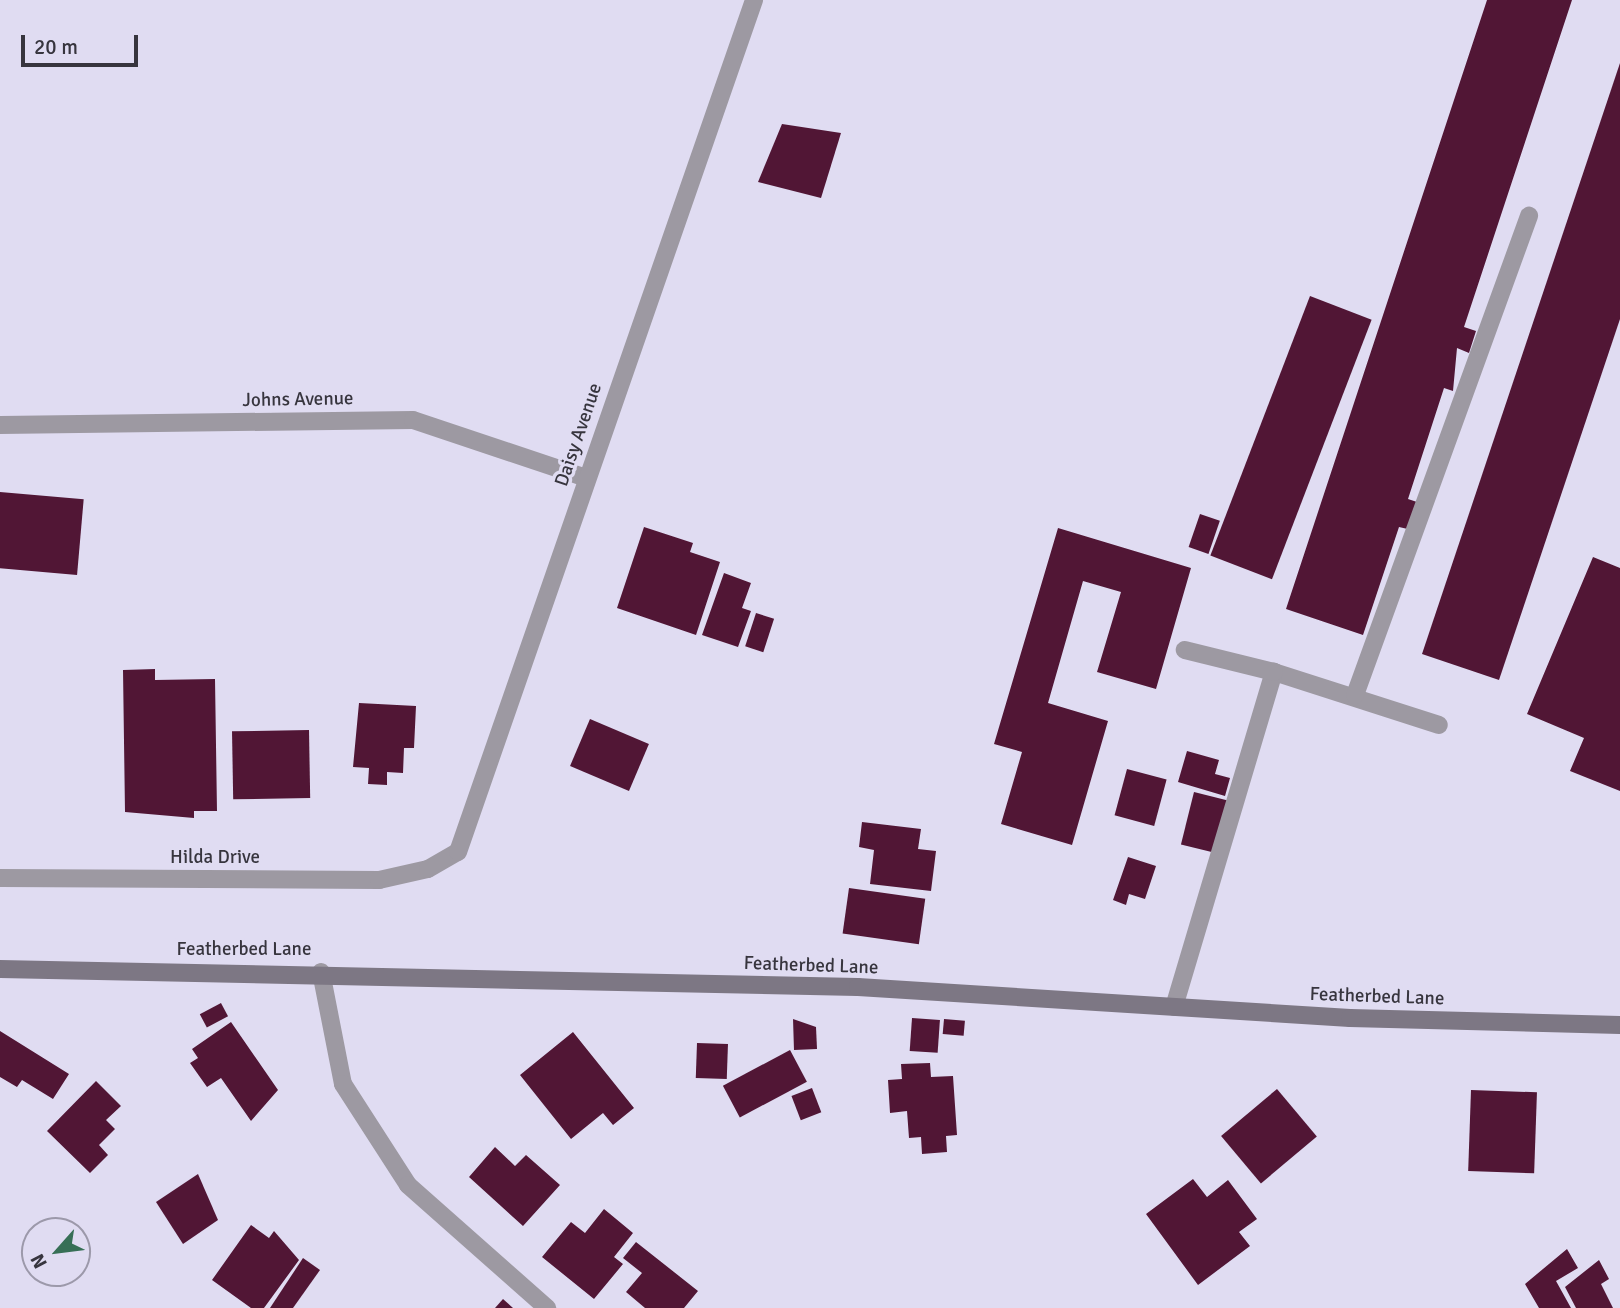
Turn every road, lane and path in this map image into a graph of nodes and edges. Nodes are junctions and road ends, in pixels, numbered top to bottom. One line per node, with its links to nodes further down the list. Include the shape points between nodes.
1 (754, 0): 4 (street, Daisy Avenue)
2 (1529, 216): 7 (street)
3 (0, 425): 4 (street, Johns Avenue, via 413,420)
4 (586, 478): 9 (street, Daisy Avenue, via 477,807 458,852)
5 (1185, 650): 6 (street)
6 (1274, 672): 7 (street); 13 (street)
7 (1354, 695): 8 (street)
8 (1439, 725)
9 (428, 869): 10 (street, Hilda Drive, via 379,880)
10 (0, 878)
11 (0, 969): 12 (main road, Featherbed Lane)
12 (321, 972): 13 (main road, Featherbed Lane, via 858,988); 15 (street, via 343,1084 408,1185)
13 (1174, 1007): 14 (main road, Featherbed Lane)
14 (1620, 1024)
15 (547, 1308)

